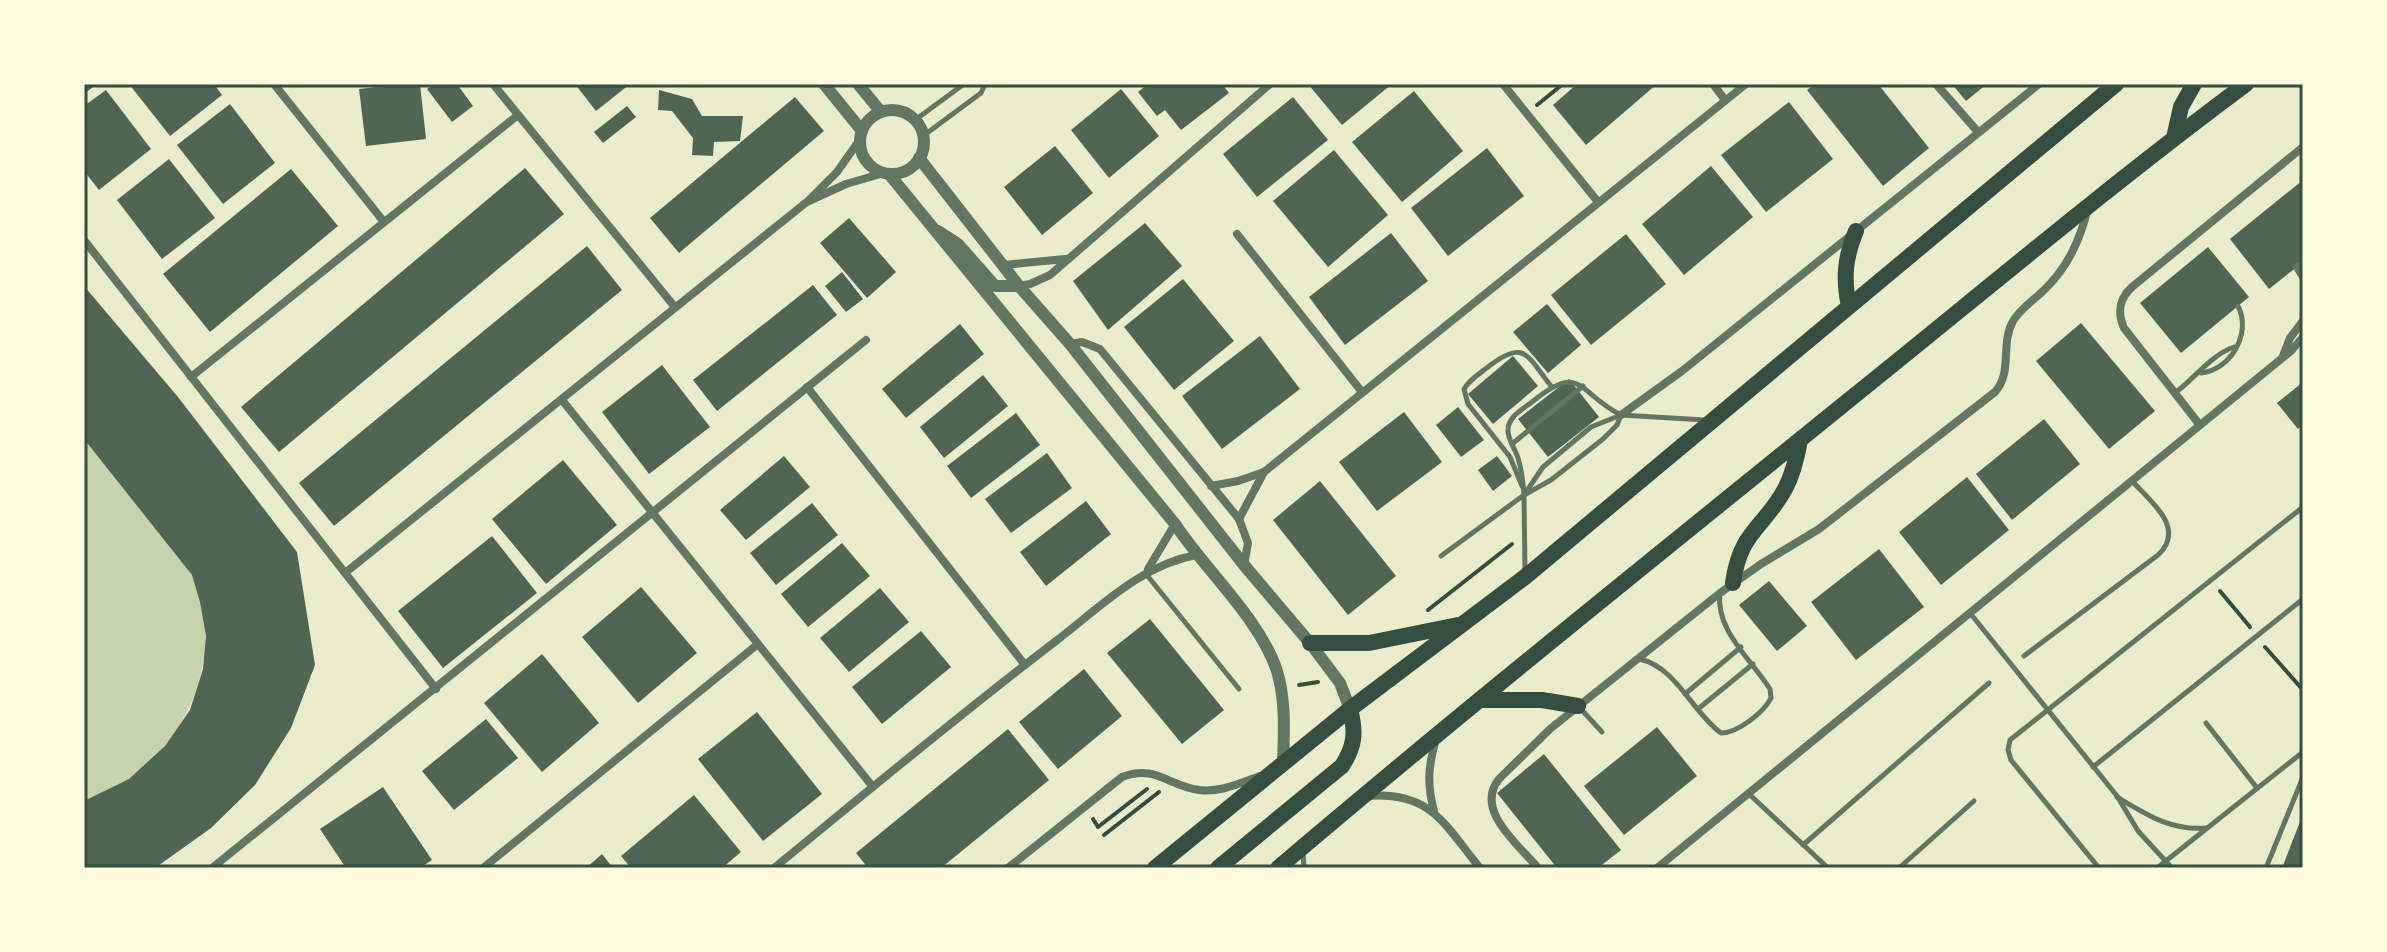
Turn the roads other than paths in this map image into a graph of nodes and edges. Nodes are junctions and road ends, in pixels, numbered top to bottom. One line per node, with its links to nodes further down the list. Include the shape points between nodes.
1 (274, 84): 32 (street)
2 (493, 84): 20 (street)
3 (824, 84): 23 (street)
4 (858, 84): 19 (street)
5 (907, 84): 6 (lane)
6 (937, 84)
7 (964, 84): 21 (lane)
8 (985, 84): 24 (lane, via 981,93)
9 (1270, 84): 37 (street)
10 (1503, 84): 30 (street)
11 (1713, 84): 18 (street)
12 (1746, 84): 18 (street)
13 (1936, 84): 22 (street)
14 (2039, 84): 22 (street)
15 (2116, 84): 43 (main road)
16 (2194, 84): 25 (main road, via 2181,107)
17 (2246, 84): 25 (main road)
18 (1725, 100): 30 (street)
19 (881, 112): 21 (street, via 895,110); 23 (street)
20 (518, 115): 32 (street); 42 (street)
21 (915, 120): 24 (street)
22 (1978, 132): 34 (street)
23 (861, 135): 28 (street, via 866,160); 29 (street, via 837,172)
24 (923, 136): 27 (street)
25 (2174, 138): 31 (main road)
26 (2303, 147): 57 (street, via 2122,299 2124,328)
27 (919, 158): 28 (street, via 907,171); 38 (street)
28 (886, 174): 29 (street); 33 (street)
29 (808, 201): 42 (street)
30 (1598, 202): 56 (street)
31 (2088, 207): 62 (main road); 78 (street, via 2067,262 2014,320 2006,341 2004,378 1995,392 1836,516)
32 (384, 222): 52 (street)
33 (932, 228): 41 (street, via 958,244 995,286); 71 (street)
34 (1856, 231): 43 (main road, via 1845,276); 59 (street)
35 (1237, 234): 56 (street)
36 (84, 240): 52 (street)
37 (1066, 259): 38 (street); 41 (street, via 1041,280)
38 (1004, 265): 41 (street)
39 (2297, 267): 40 (street)
40 (2303, 277)
41 (1019, 286): 48 (street)
42 (674, 306): 58 (street)
43 (1849, 306): 60 (main road)
44 (2238, 306): 49 (lane, via 2243,327)
45 (2303, 321): 50 (street)
46 (2303, 337): 50 (street)
47 (866, 340): 55 (street)
48 (1070, 344): 66 (street, via 1100,349); 74 (street)
49 (2235, 347): 51 (lane, via 2219,354); 51 (lane, via 2222,366)
50 (2283, 356): 61 (street)
51 (2201, 373): 57 (lane)
52 (191, 377): 75 (street)
53 (1551, 386): 54 (lane, via 1568,381); 63 (lane, via 1512,418); 67 (lane, via 1527,356 1516,351 1504,354 1464,389 1468,404 1510,457)
54 (1583, 386): 59 (lane); 63 (lane)
55 (807, 387): 69 (street); 88 (street)
56 (1362, 392): 64 (street)
57 (2175, 393): 61 (street)
58 (562, 400): 69 (street); 75 (street)
59 (1621, 415): 60 (lane); 67 (lane, via 1603,439); 67 (lane, via 1591,427 1543,467)
60 (1714, 421): 77 (main road)
61 (2199, 424): 65 (street)
62 (1800, 440): 78 (main road, via 1789,482 1742,547); 93 (main road)
63 (1512, 444): 67 (lane)
64 (1264, 472): 66 (street); 70 (street)
65 (2131, 480): 80 (street); 85 (lane, via 2165,518 2167,544)
66 (1211, 486): 70 (street)
67 (1524, 495): 73 (lane); 77 (lane)
68 (2303, 507): 97 (lane)
69 (651, 512): 83 (street); 90 (street)
70 (1239, 519): 74 (street, via 1248,543)
71 (1175, 524): 72 (street); 76 (street)
72 (1196, 555): 76 (street); 102 (street, via 1260,633 1270,653 1281,697)
73 (1441, 556)
74 (1244, 565): 82 (street)
75 (345, 573): 90 (street)
76 (1146, 573): 88 (street); 91 (lane)
77 (1525, 577): 81 (main road)
78 (1727, 588): 84 (lane, via 1722,619); 86 (street)
79 (2303, 599): 103 (lane)
80 (1969, 612): 97 (lane); 107 (street)
81 (1467, 622): 82 (main road, via 1369,643); 95 (main road)
82 (1310, 643): 95 (street, via 1340,683)
83 (758, 644): 105 (street); 117 (street)
84 (1741, 647): 87 (lane); 92 (lane)
85 (2024, 656)
86 (1639, 658): 92 (lane, via 1659,667); 94 (street)
87 (1753, 664): 96 (lane); 96 (lane, via 1770,689 1764,708 1725,734)
88 (1025, 665): 105 (street)
89 (1989, 683): 113 (lane)
90 (436, 689): 116 (street)
91 (1239, 689)
92 (1685, 694): 96 (lane)
93 (1480, 700): 94 (main road); 100 (main road)
94 (1578, 706): 99 (lane); 125 (street, via 1524,753 1491,792 1494,815)
95 (1350, 709): 102 (main road); 121 (main road, via 1355,738 1342,766)
96 (1698, 709)
97 (2047, 710): 103 (lane); 129 (lane, via 2013,736 2008,755)
98 (2206, 723): 106 (lane)
99 (1602, 732)
100 (1437, 735): 108 (main road); 111 (street, via 1428,776)
101 (2303, 752): 106 (lane)
102 (1279, 767): 119 (street, via 1215,791 1135,772); 120 (main road)
103 (2093, 767): 109 (lane)
104 (2303, 777): 132 (lane)
105 (873, 787): 118 (street)
106 (2257, 788): 112 (lane)
107 (1748, 794): 113 (lane); 126 (street)
108 (1362, 796): 111 (street, via 1416,800); 114 (main road)
109 (2117, 796): 112 (lane, via 2170,825); 115 (lane)
110 (1974, 801): 128 (lane)
111 (1435, 812): 124 (street)
112 (2207, 828): 115 (lane)
113 (1803, 845): 127 (lane)
114 (1303, 847): 122 (main road); 123 (lane)
115 (2165, 862): 130 (lane); 131 (lane)
116 (212, 868)
117 (483, 868)
118 (774, 868)
119 (1008, 868)
120 (1155, 868)
121 (1218, 868)
122 (1278, 868)
123 (1304, 868)
124 (1480, 868)
125 (1538, 868)
126 (1657, 868)
127 (1828, 868)
128 (1899, 868)
129 (2099, 868)
130 (2157, 868)
131 (2172, 868)
132 (2266, 868)

